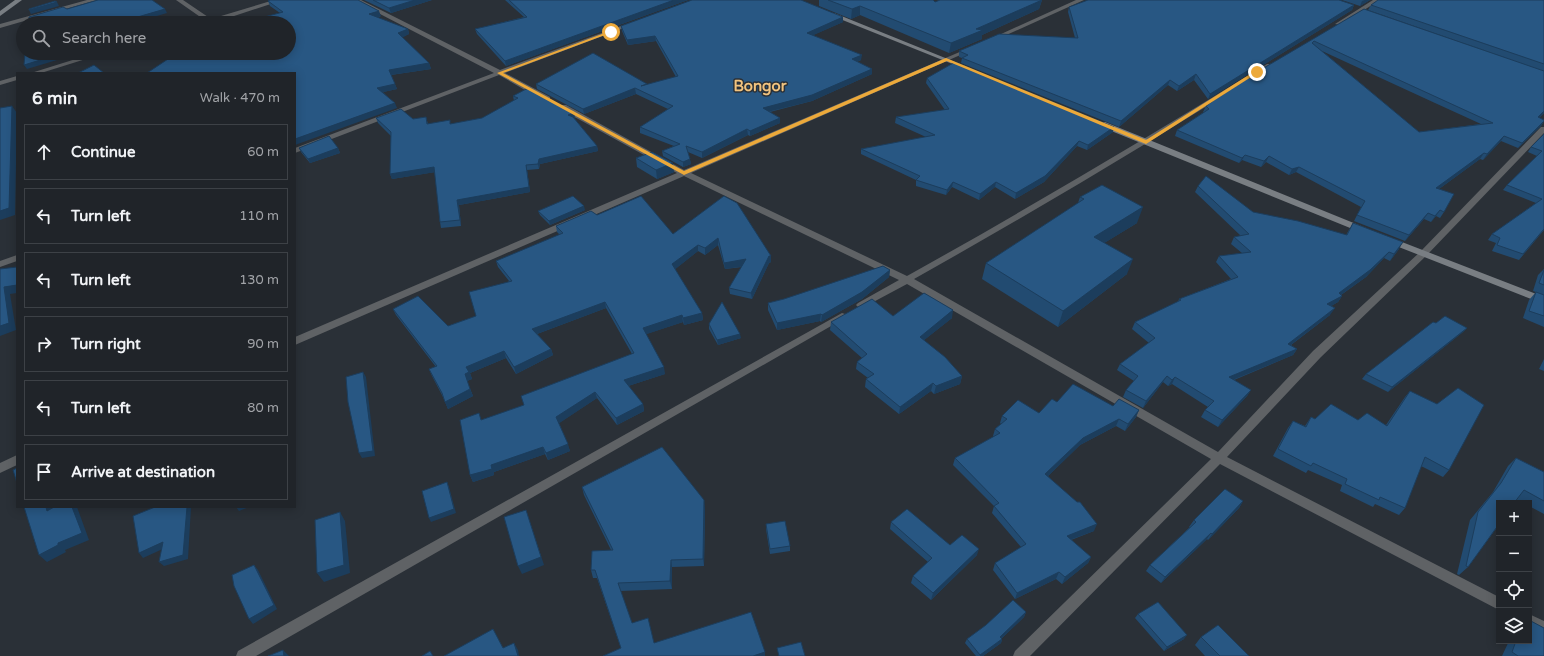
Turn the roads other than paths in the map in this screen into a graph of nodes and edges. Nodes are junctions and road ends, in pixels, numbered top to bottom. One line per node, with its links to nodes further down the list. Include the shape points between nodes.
1 (19, 0): 9 (street)
2 (94, 0): 10 (street)
3 (179, 0): 11 (street)
4 (280, 0): 12 (street)
5 (356, 0): 22 (street)
6 (1081, 0): 17 (street)
7 (1377, 0): 16 (street)
8 (825, 11): 17 (street)
9 (0, 14)
10 (36, 16)
11 (200, 16)
12 (228, 16)
13 (640, 21): 22 (street)
14 (16, 22): 15 (street)
15 (0, 26)
16 (1329, 29)
17 (946, 59): 20 (street); 29 (street)
18 (78, 60): 21 (street)
19 (1276, 61): 27 (street)
20 (975, 71)
21 (37, 72)
22 (500, 73): 28 (street); 29 (street)
23 (16, 78): 24 (street)
24 (0, 83)
25 (1096, 121): 27 (street)
26 (1544, 129): 30 (street)
27 (1146, 142): 30 (street); 33 (street)
28 (296, 152)
29 (684, 173): 33 (street); 35 (street)
30 (1423, 254): 34 (street); 36 (street, via 1317,354)
31 (16, 258): 32 (street)
32 (0, 264)
33 (906, 280): 36 (street); 42 (street)
34 (1544, 301)
35 (296, 341)
36 (1219, 458): 39 (street); 43 (street)
37 (16, 460): 38 (street)
38 (0, 468)
39 (1496, 602)
40 (1532, 622): 41 (street)
41 (1544, 628)
42 (243, 656)
43 (1020, 656)

